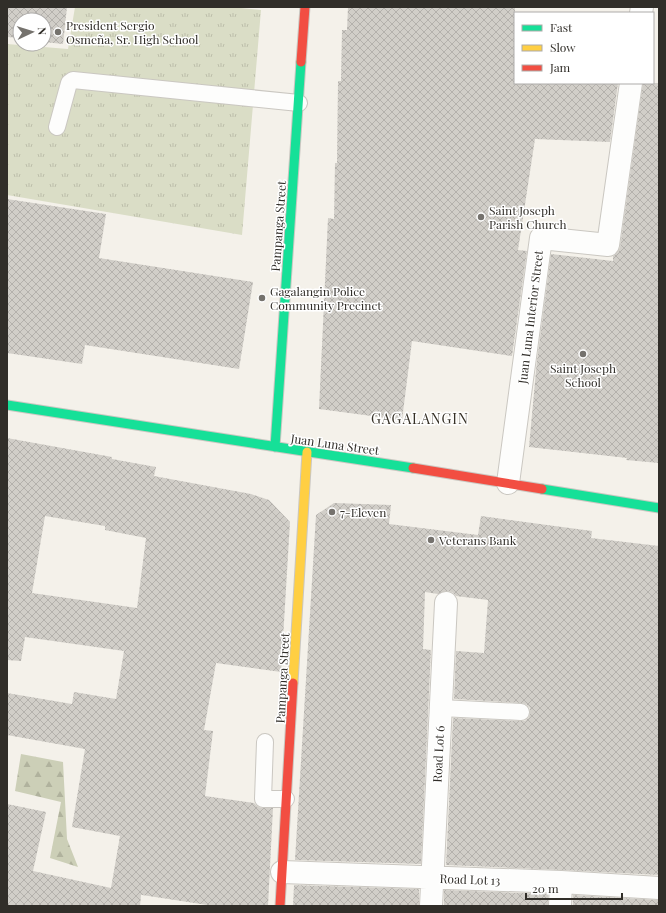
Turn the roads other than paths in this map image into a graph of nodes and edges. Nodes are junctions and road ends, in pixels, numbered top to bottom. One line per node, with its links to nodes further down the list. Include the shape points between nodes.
1 (305, 7): 3 (street, Pampanga Street)
2 (631, 84): 8 (street, Juan Luna Interior Street, via 608,245 541,238)
3 (299, 103): 4 (lane, via 73,80 68,83); 6 (street, Pampanga Street)
4 (57, 127)
5 (7, 405): 6 (street, Juan Luna Street)
6 (275, 447): 7 (street, Juan Luna Street)
7 (307, 452): 8 (street, Juan Luna Street); 14 (street, Pampanga Street)
8 (508, 483): 9 (street, Juan Luna Street)
9 (659, 508)
10 (446, 603): 11 (street, Road Lot 6)
11 (440, 708): 12 (lane); 16 (street, Road Lot 6)
12 (521, 712)
13 (265, 742): 14 (lane, via 263,799)
14 (286, 799): 15 (street, Pampanga Street)
15 (282, 872): 16 (street, Road Lot 13); 19 (street, Pampanga Street)
16 (432, 877): 17 (street, Road Lot 13); 20 (street, Road Lot 6)
17 (561, 882): 18 (street, Road Lot 13); 21 (street)
18 (659, 888)
19 (280, 906)
20 (431, 906)
21 (560, 906)

